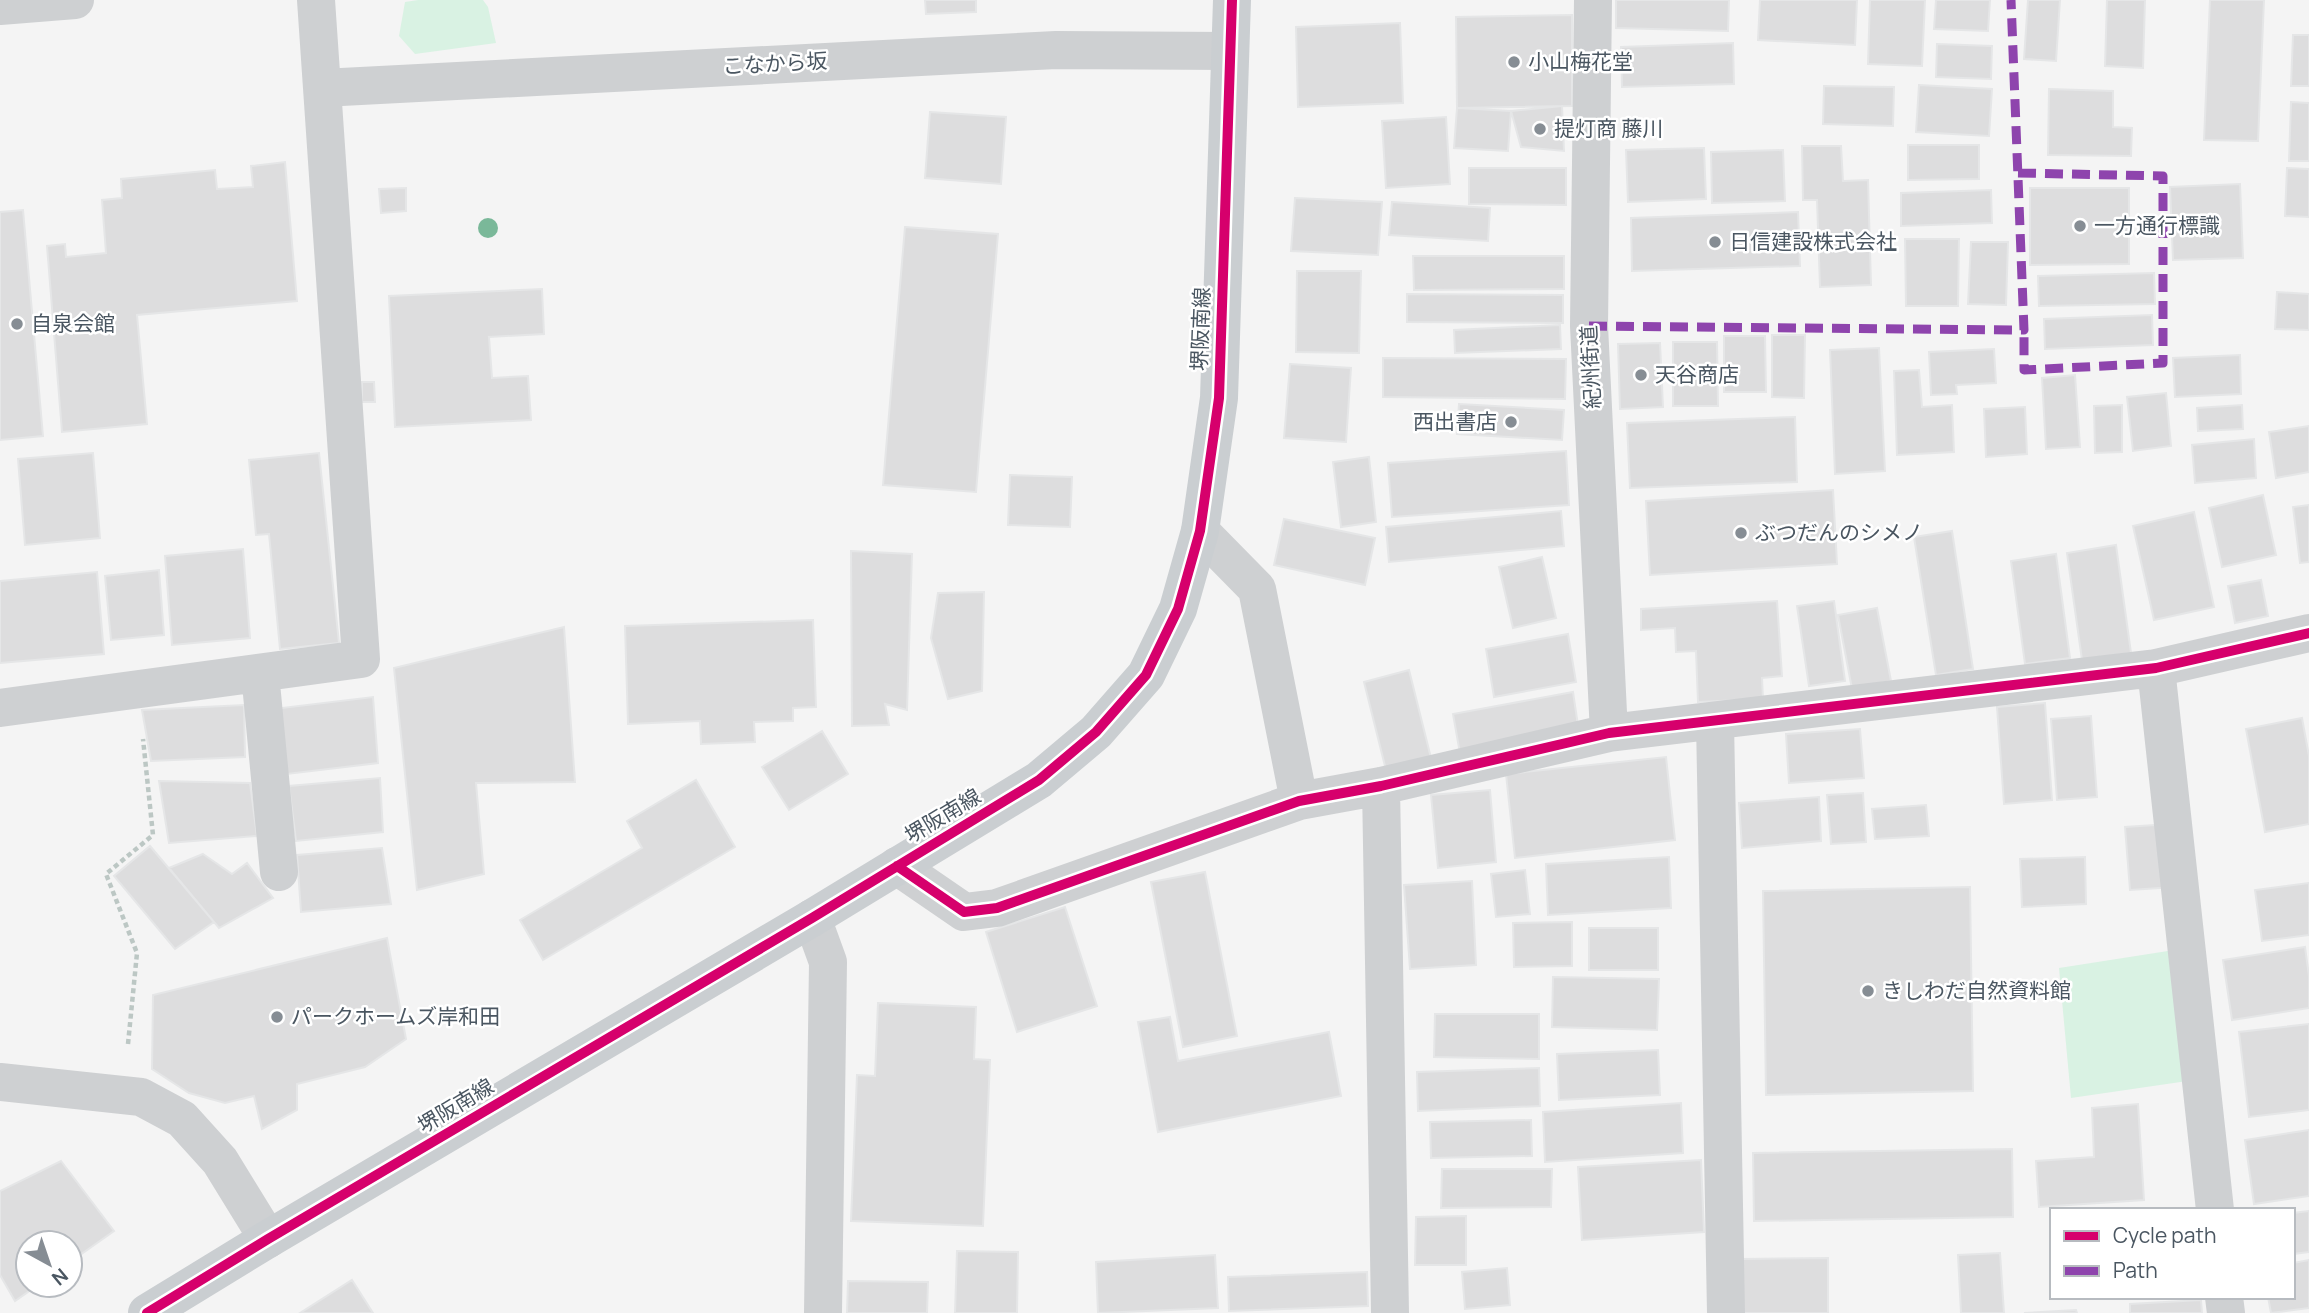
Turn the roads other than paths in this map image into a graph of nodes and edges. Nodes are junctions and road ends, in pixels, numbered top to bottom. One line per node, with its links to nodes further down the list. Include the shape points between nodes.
1 (75, 0): 5 (street)
2 (316, 0): 7 (street)
3 (1232, 0): 6 (main road, 堺阪南線)
4 (1593, 0): 14 (street, 紀州街道, via 1589,326)
5 (0, 6)
6 (1229, 51): 7 (street, こなから坂, via 1056,50); 8 (main road, 堺阪南線, via 1219,398)
7 (322, 88): 11 (street, via 361,659)
8 (1200, 531): 16 (street, via 1257,589); 17 (main road, 堺阪南線, via 1178,609 1146,675 1096,732 1039,780)
9 (2309, 633): 10 (street)
10 (2156, 668): 13 (street); 21 (street)
11 (260, 673): 12 (street); 18 (street)
12 (0, 708)
13 (1715, 721): 14 (street); 26 (street)
14 (1609, 733): 15 (street)
15 (1381, 786): 16 (street); 25 (street)
16 (1299, 802): 17 (street, via 997,908 964,912)
17 (897, 866): 19 (main road, 堺阪南線)
18 (279, 872)
19 (811, 918): 22 (main road, 堺阪南線); 24 (street, via 828,962)
20 (0, 1082): 22 (street, via 141,1097 182,1119 220,1161)
21 (2215, 1208)
22 (268, 1239): 23 (main road, 堺阪南線)
23 (147, 1313)
24 (823, 1313)
25 (1390, 1313)
26 (1726, 1313)

